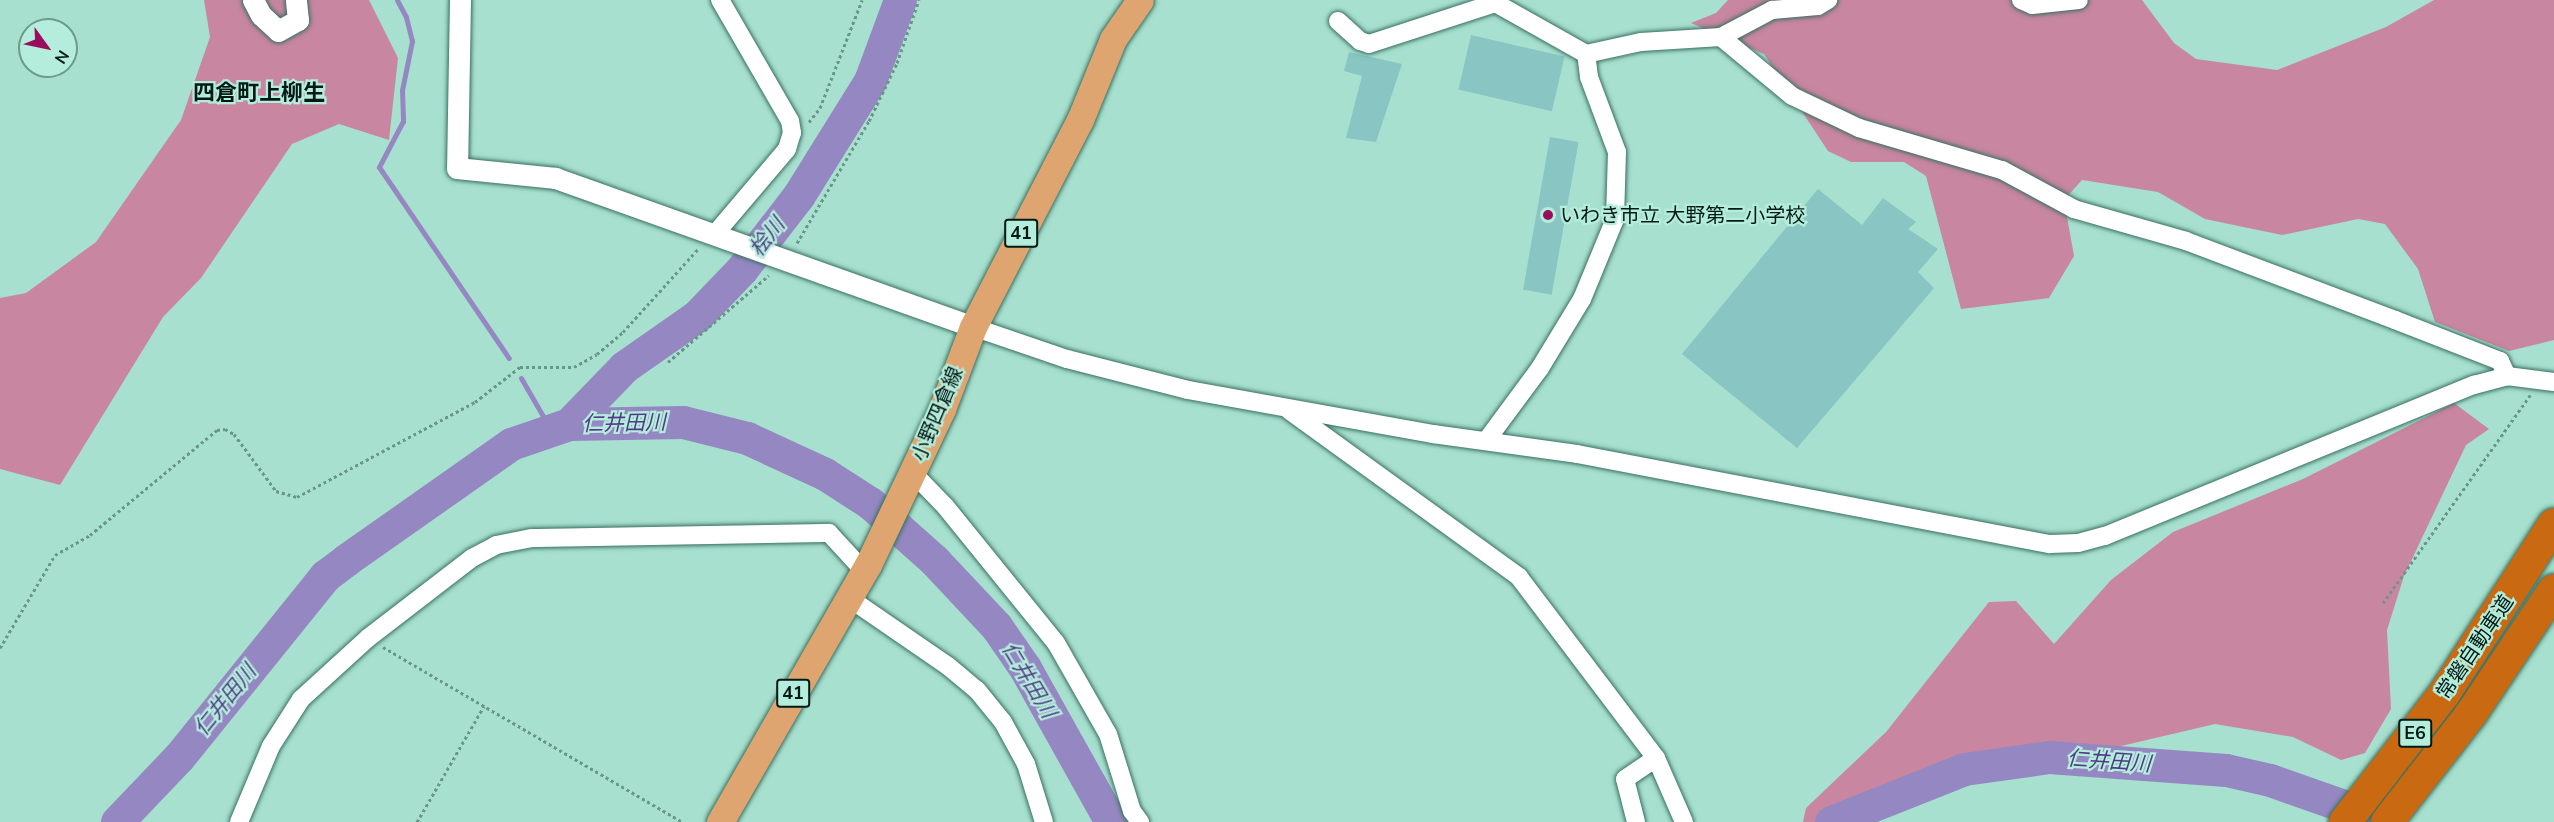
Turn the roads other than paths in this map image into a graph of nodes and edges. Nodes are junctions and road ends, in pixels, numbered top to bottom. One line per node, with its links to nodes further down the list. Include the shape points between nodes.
1 (253, 0): 2 (street, via 261,15 278,31 298,20)
2 (296, 0)
3 (460, 0): 13 (street, via 457,168 555,178)
4 (720, 0): 13 (street, via 790,121 792,133 787,149)
5 (1140, 0): 14 (main road, 小野四倉線 / 41, via 1113,39 1080,120)
6 (1828, 0): 11 (street, via 1818,6 1772,10)
7 (2021, 0): 8 (street, via 2032,5)
8 (2079, 0)
9 (1491, 2): 10 (street, via 1369,44); 12 (street)
10 (1338, 21)
11 (1721, 37): 12 (street, via 1641,42); 15 (street, via 1792,96 1859,128 2002,170 2074,208 2186,242 2395,320 2500,361)
12 (1586, 54): 18 (street, via 1589,77 1617,152 1616,219 1582,299 1540,368)
13 (715, 234): 14 (street)
14 (973, 327): 17 (street, via 1068,359 1188,390); 19 (main road, 小野四倉線 / 41, via 942,409)
15 (2507, 376): 16 (street); 18 (street, via 2474,385 2105,536 2078,543 2050,544 1577,454)
16 (2546, 382)
17 (1286, 408): 18 (street); 24 (street, via 1520,577)
18 (1486, 441)
19 (912, 472): 21 (main road, 小野四倉線 / 41); 28 (street, via 945,506 1056,643 1108,734 1132,811)
20 (2554, 524): 31 (highway, 常磐自動車道 / E6, via 2481,641 2405,747)
21 (866, 568): 23 (main road, 小野四倉線 / 41); 25 (street, via 829,533 532,538 496,545 472,558 368,638 301,699 271,746)
22 (2554, 590): 32 (highway, 常磐自動車道 / E6, via 2510,657)
23 (849, 598): 26 (main road, 小野四倉線 / 41); 27 (street, via 948,666 976,690 1003,722 1026,764)
24 (1656, 758): 29 (street, via 1625,779); 30 (street)
25 (239, 822)
26 (720, 822)
27 (1044, 822)
28 (1140, 822)
29 (1636, 822)
30 (1684, 822)
31 (2344, 822)
32 (2387, 822)

